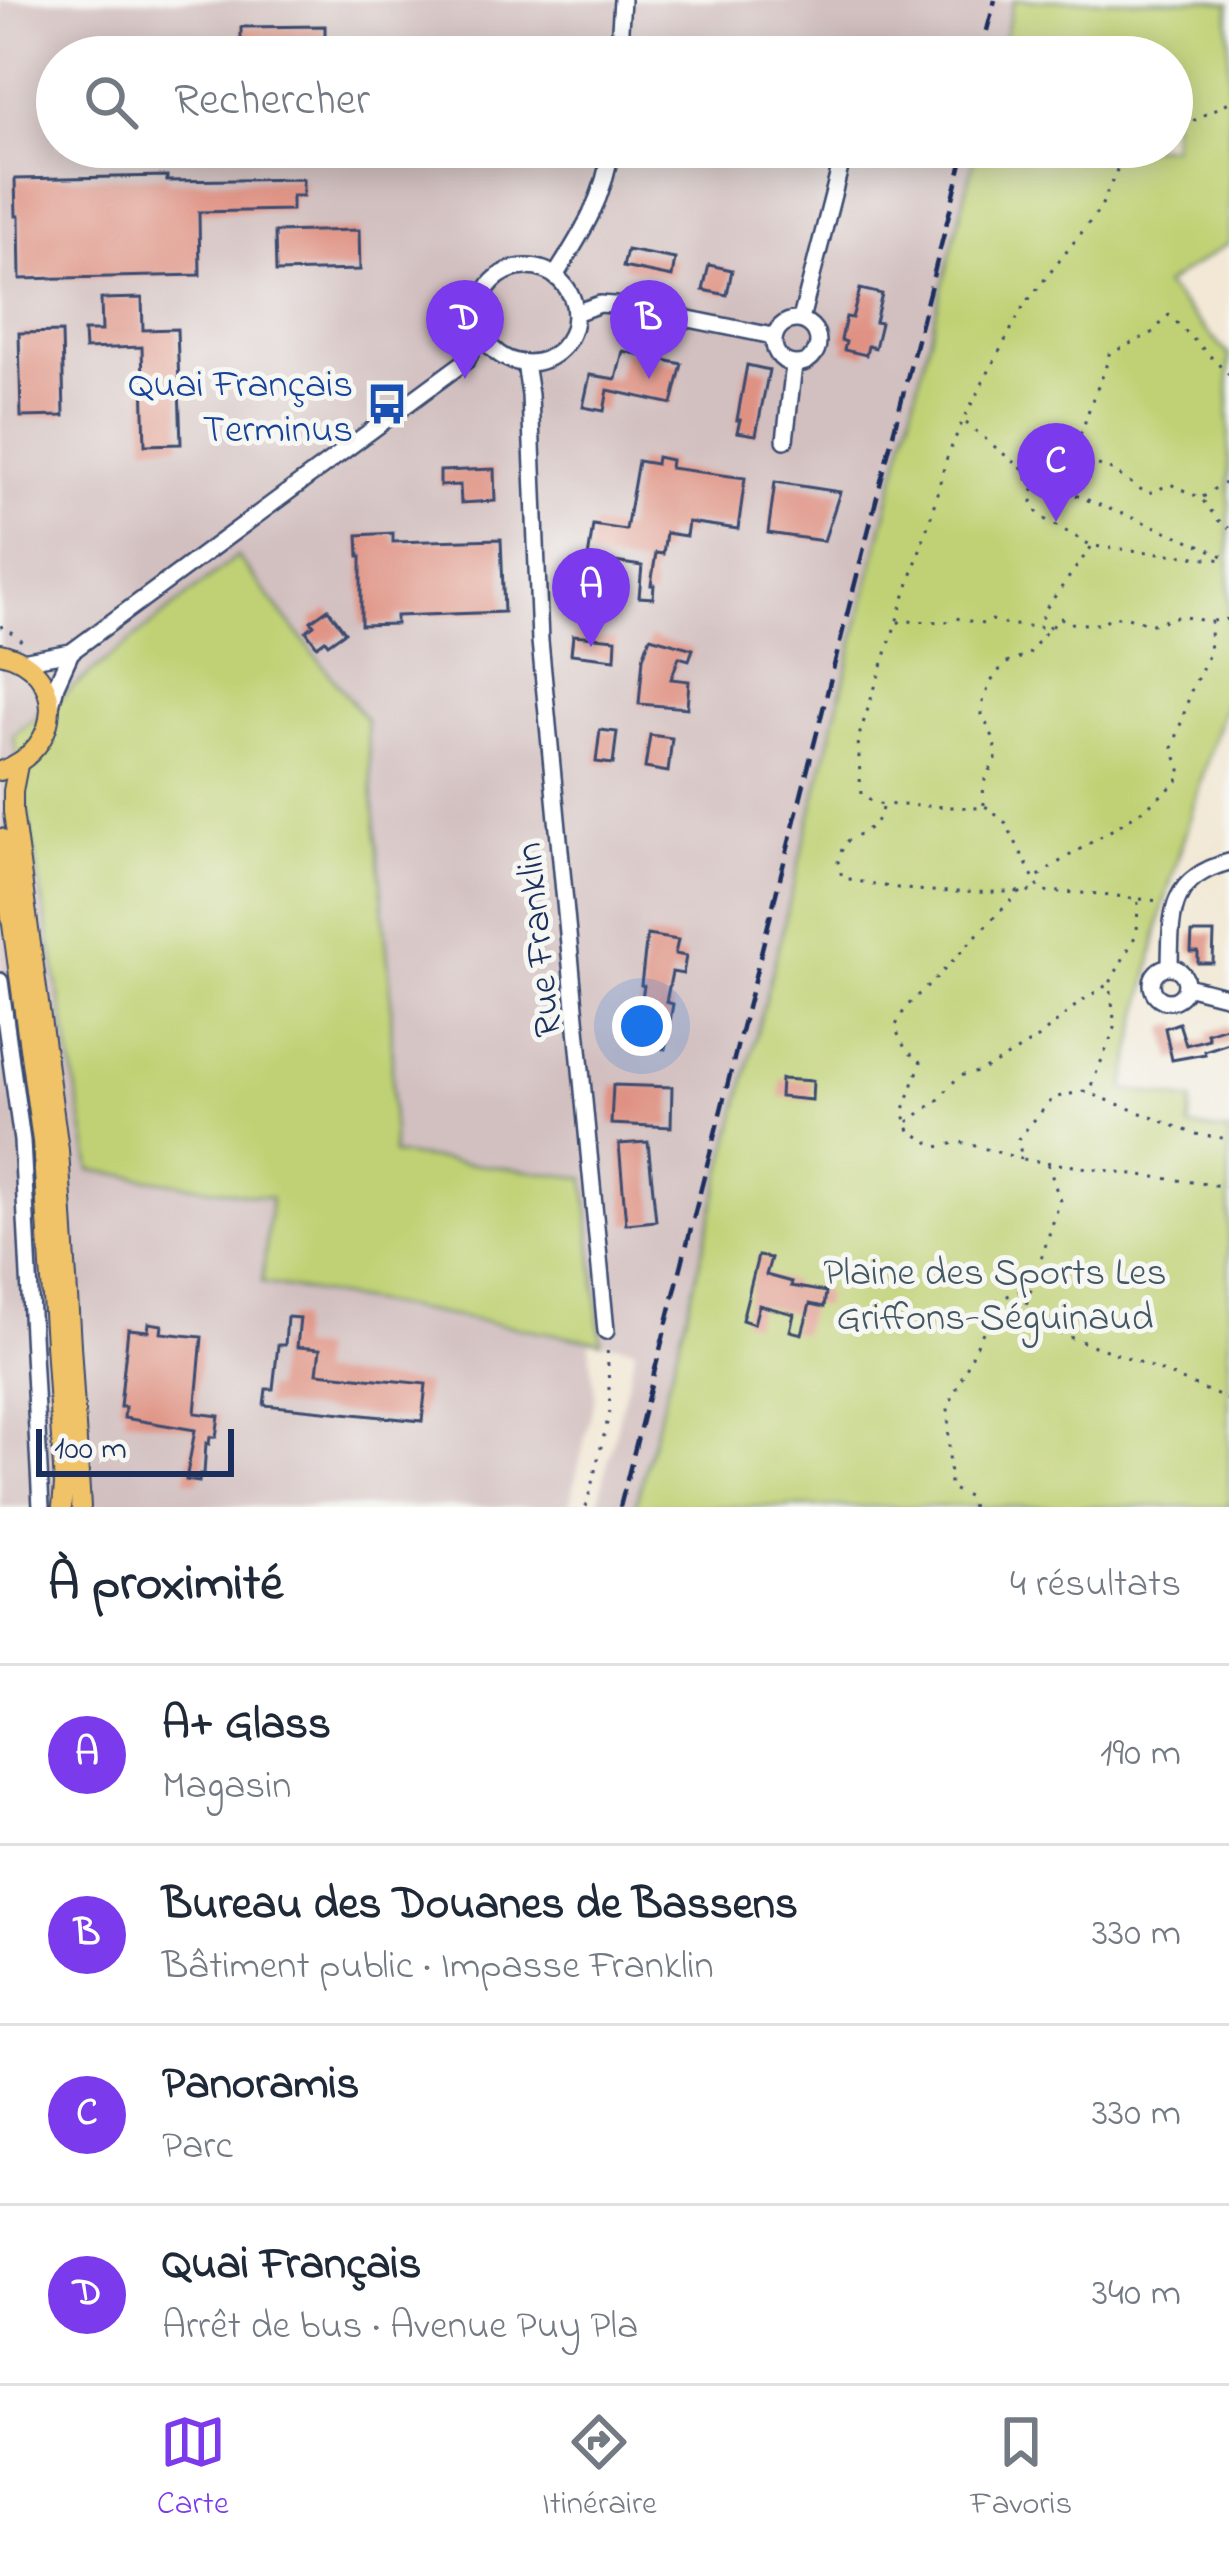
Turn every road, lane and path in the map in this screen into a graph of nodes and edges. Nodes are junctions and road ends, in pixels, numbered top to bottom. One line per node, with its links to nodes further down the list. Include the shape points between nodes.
1 (622, 0): 2 (street)
2 (619, 36)
3 (1229, 102): 4 (path)
4 (1193, 121)
5 (607, 168): 8 (street, via 595,208)
6 (840, 168): 10 (street)
7 (1118, 168): 18 (path, via 1100,209 1023,307)
8 (555, 276): 9 (street); 11 (street, via 526,268 499,277 482,301)
9 (575, 313): 12 (street, via 625,306); 15 (street, via 555,354)
10 (801, 319): 12 (street, via 779,325); 16 (street, via 815,329 818,350)
11 (482, 330): 13 (street); 14 (street)
12 (772, 340): 16 (street, via 776,355)
13 (504, 357): 14 (street); 15 (street)
14 (466, 360): 31 (street)
15 (525, 363): 55 (street, Rue Franklin, via 540,641)
16 (794, 365): 19 (street)
17 (1229, 376): 22 (path, via 1169,315 1109,354 1083,434 1067,455 1108,468 1148,494 1170,484)
18 (964, 420): 20 (path); 28 (path)
19 (785, 440)
20 (1020, 466): 24 (path, via 1039,516); 25 (path)
21 (1229, 482): 22 (path)
22 (1201, 498): 23 (path)
23 (1229, 528)
24 (1092, 546): 25 (path); 29 (path, via 1044,611)
25 (1229, 560)
26 (1229, 620): 27 (path)
27 (1211, 622): 29 (path, via 1061,618); 38 (path, via 1209,654 1173,748 1182,776)
28 (895, 624): 29 (path, via 956,618); 34 (path, via 857,739 861,795)
29 (1049, 628): 35 (path, via 990,683 982,715 996,759)
30 (8, 652): 31 (street); 32 (main road, via 37,673)
31 (71, 652): 32 (street)
32 (50, 709): 33 (main road, via 42,741)
33 (9, 768): 59 (main road, via 58,1150)
34 (883, 804): 35 (path); 40 (path, via 871,830 844,843 842,878 934,892)
35 (983, 805): 38 (path, via 1006,823)
36 (0, 838): 58 (main road, via 42,1141)
37 (1229, 862): 42 (street, via 1198,874)
38 (1034, 879): 39 (path)
39 (1040, 891): 40 (path); 41 (path)
40 (1021, 892): 49 (path, via 904,1006 895,1028 921,1062 902,1112)
41 (1138, 899): 42 (path); 45 (path, via 1137,933)
42 (1175, 903): 43 (street)
43 (1170, 966): 46 (street); 46 (street, via 1155,973 1156,995 1171,1001)
44 (0, 981): 57 (street, via 22,1141)
45 (1110, 983): 48 (path, via 1114,1028); 49 (path, via 1038,1038 959,1076)
46 (1186, 986): 47 (street)
47 (1229, 997)
48 (1084, 1091): 50 (path); 51 (path, via 1053,1098 1018,1138)
49 (907, 1123): 51 (path, via 937,1147 961,1142)
50 (1229, 1139)
51 (1022, 1159): 52 (path)
52 (1048, 1162): 53 (path); 54 (path, via 1060,1201)
53 (1229, 1187)
54 (1030, 1286): 56 (path, via 1021,1320); 61 (path, via 998,1300 948,1407 950,1488)
55 (606, 1331): 60 (path, via 610,1411)
56 (1229, 1400)
57 (41, 1507)
58 (62, 1507)
59 (81, 1507)
60 (586, 1507)
61 (972, 1507)

